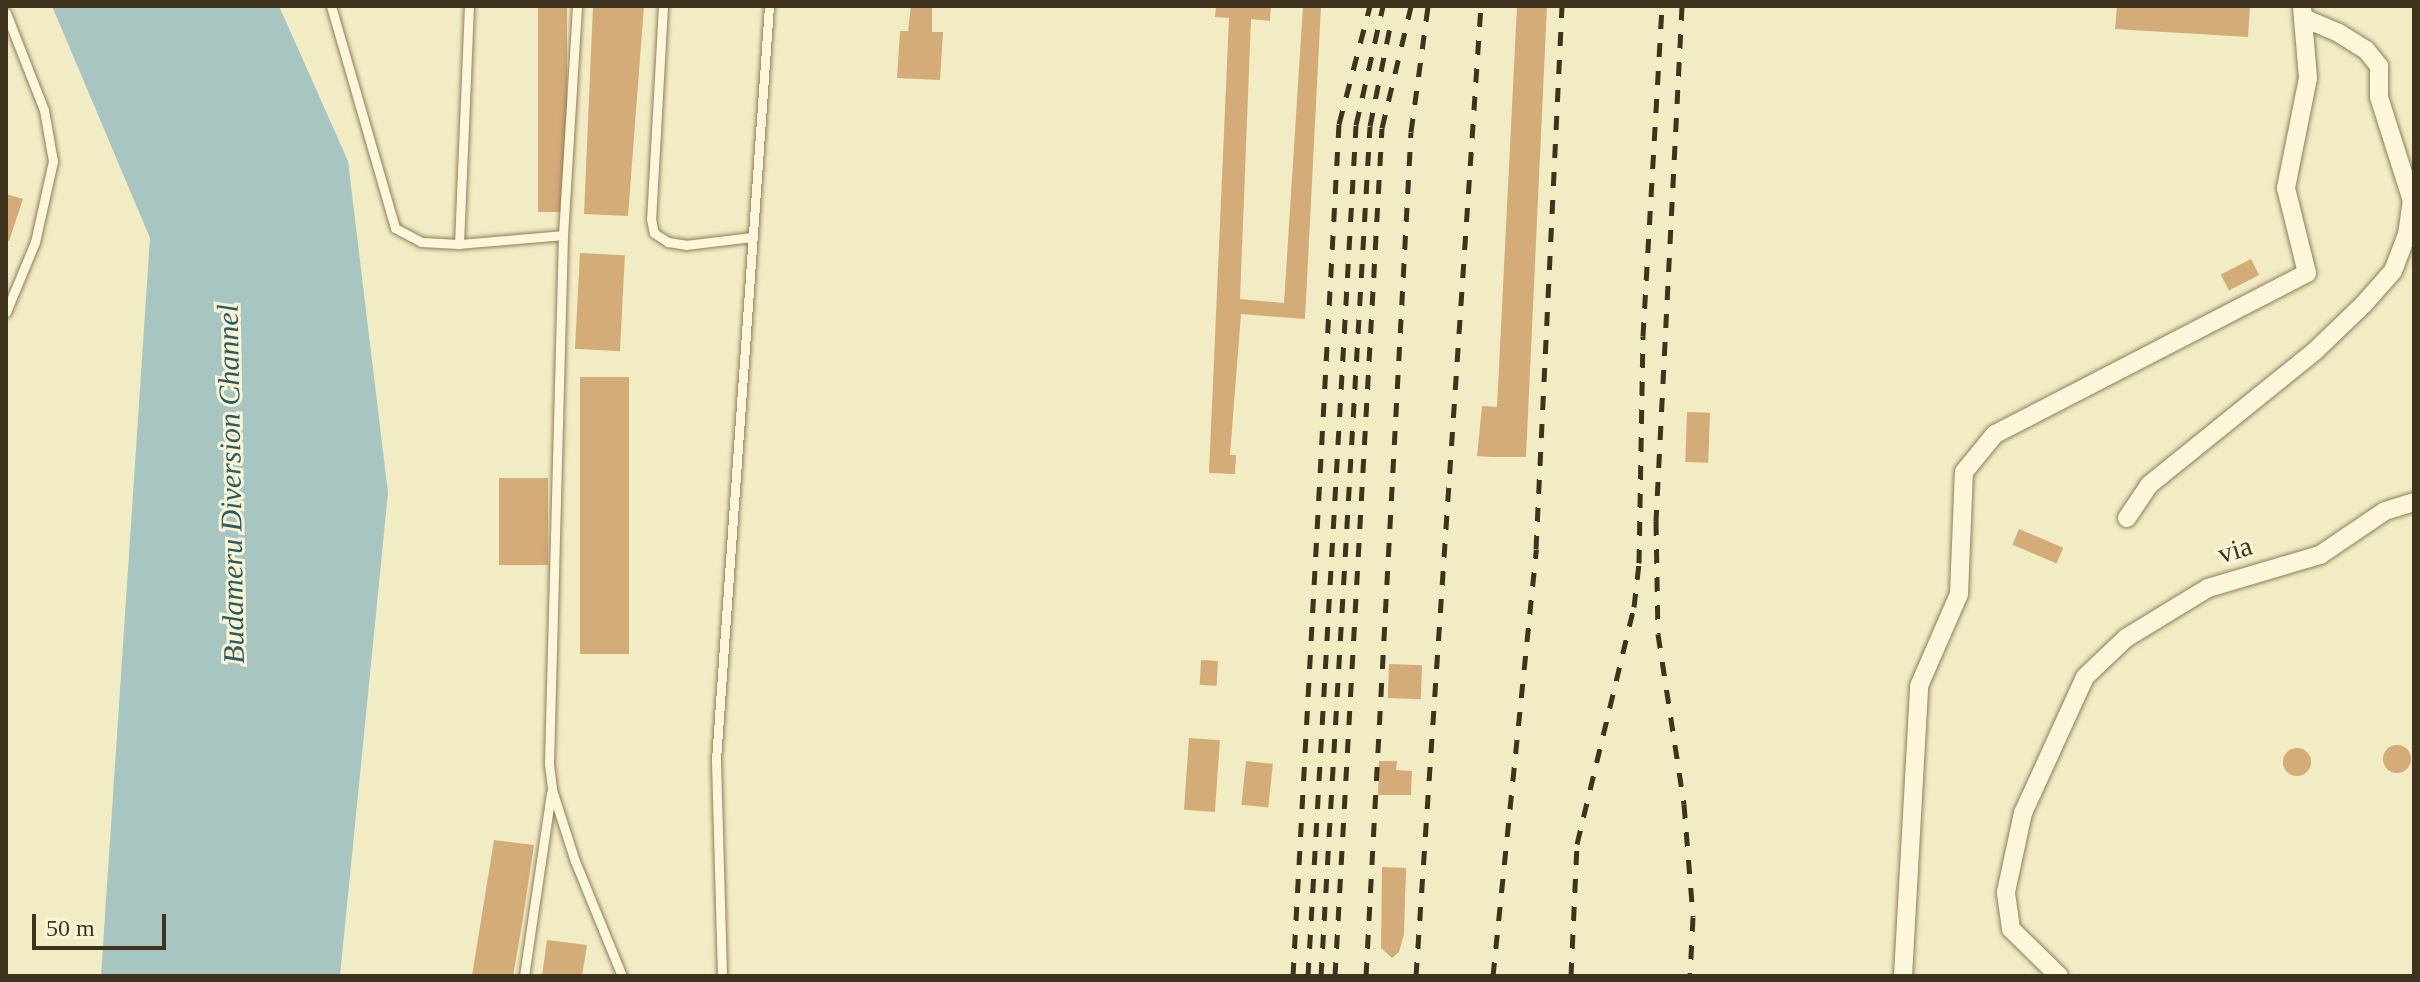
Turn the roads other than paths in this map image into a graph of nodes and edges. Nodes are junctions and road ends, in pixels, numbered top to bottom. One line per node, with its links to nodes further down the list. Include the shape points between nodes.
1 (331, 6): 10 (lane, via 395,228 421,242)
2 (469, 6): 10 (lane)
3 (577, 6): 8 (lane)
4 (663, 6): 9 (lane, via 654,233 686,245)
5 (769, 6): 9 (lane)
6 (2302, 12): 13 (street, via 2339,33 2379,66 2379,97 2412,201 2407,235 2393,271 2363,305 2315,351 2149,485); 18 (street, via 2308,78 2286,188 2307,273 1995,434 1964,472 1959,594 1919,686)
7 (6, 13): 11 (lane, via 44,110 53,161 44,215)
8 (563, 235): 10 (lane); 14 (lane)
9 (752, 237): 17 (lane, via 716,760)
10 (459, 244)
11 (6, 312)
12 (2414, 502): 19 (street, via, via 2385,511 2320,555 2208,588 2126,638 2085,677 2023,813 2006,892 2011,929)
13 (2127, 518)
14 (552, 790): 15 (lane); 16 (lane)
15 (524, 976)
16 (622, 976)
17 (722, 976)
18 (1903, 976)
19 (2059, 976)

